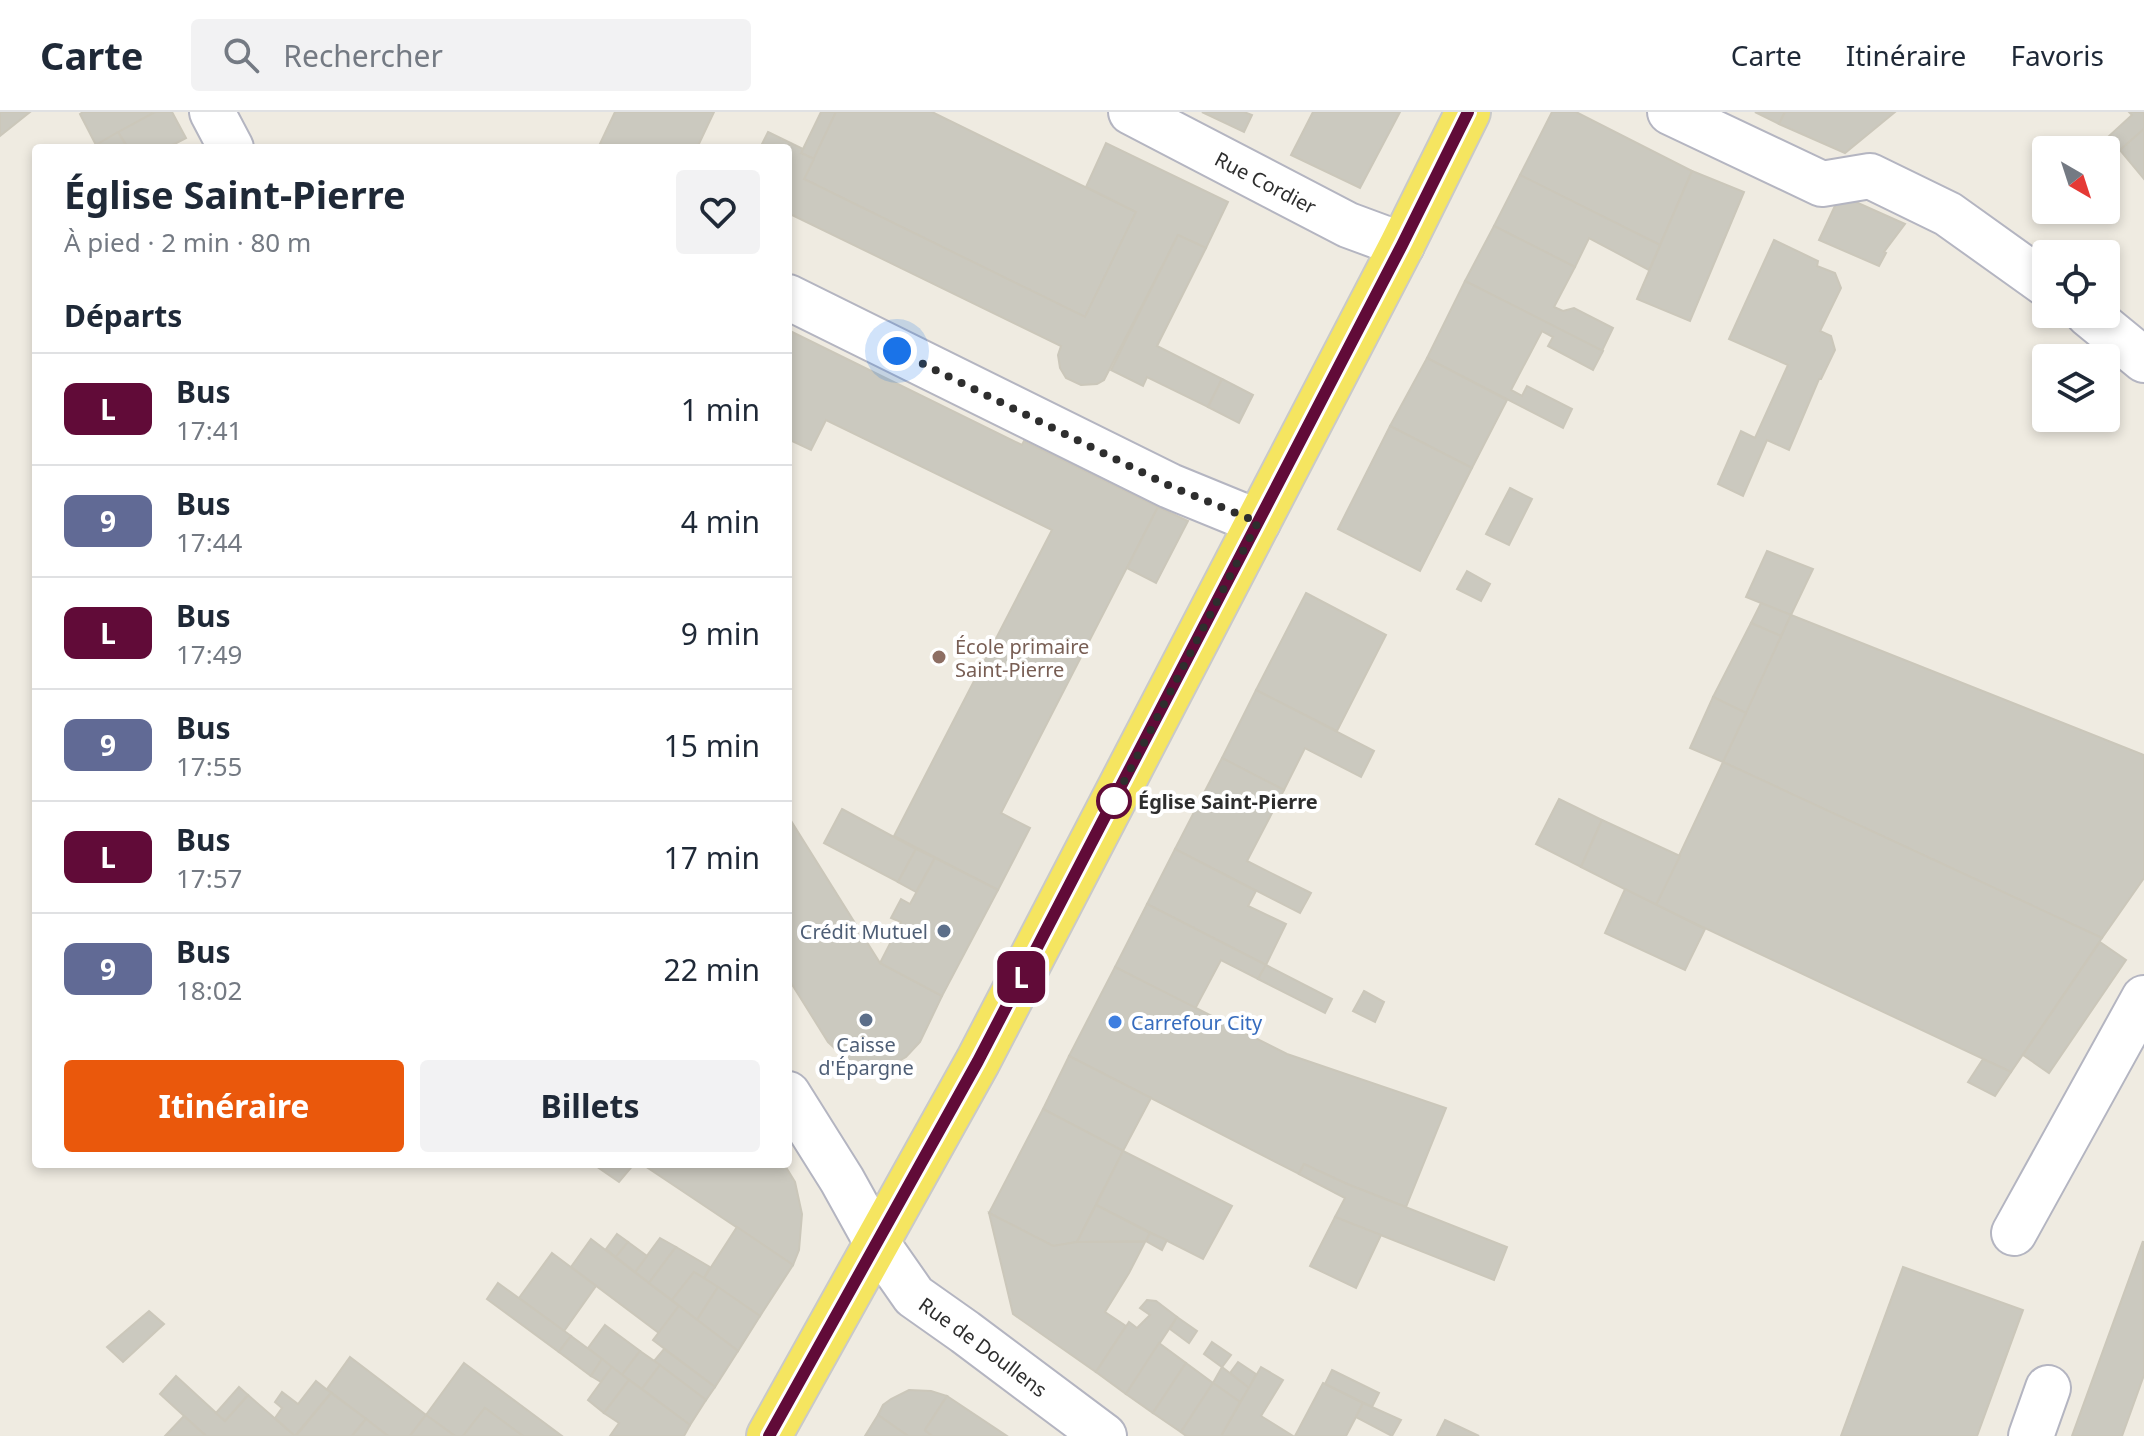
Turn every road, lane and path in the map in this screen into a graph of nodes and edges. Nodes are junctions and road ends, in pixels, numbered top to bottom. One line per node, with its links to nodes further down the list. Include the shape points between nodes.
1 (212, 112): 5 (street)
2 (1131, 112): 6 (street, Rue Cordier, via 1348,225)
3 (1468, 112): 6 (main road)
4 (1670, 112): 7 (street, via 1822,184 1870,176 1948,214)
5 (229, 144)
6 (1402, 245): 11 (main road)
7 (2032, 274)
8 (792, 299): 11 (street, via 1170,486)
9 (2105, 328): 10 (street)
10 (2144, 360)
11 (1258, 522): 15 (main road, via 978,1061)
12 (2144, 998): 14 (street)
13 (792, 1100): 15 (street, Rue de Doullens)
14 (2014, 1233)
15 (877, 1243): 17 (main road); 18 (street, Rue de Doullens, via 914,1296)
16 (2048, 1388): 19 (street)
17 (769, 1436)
18 (1104, 1436)
19 (2031, 1436)

